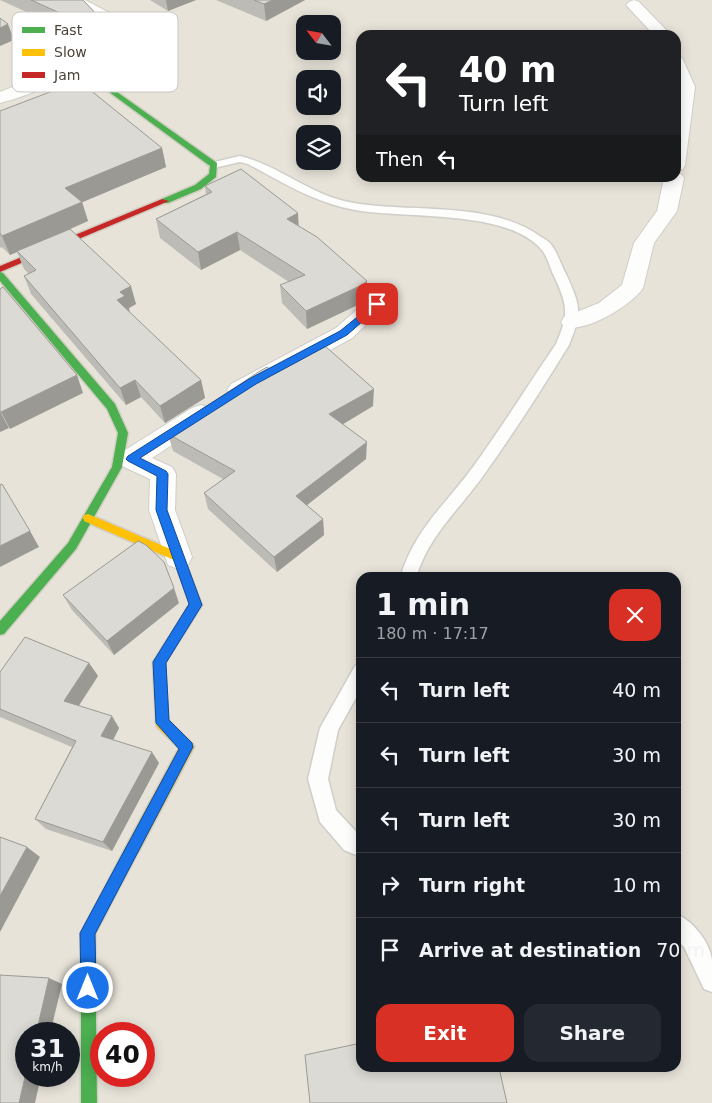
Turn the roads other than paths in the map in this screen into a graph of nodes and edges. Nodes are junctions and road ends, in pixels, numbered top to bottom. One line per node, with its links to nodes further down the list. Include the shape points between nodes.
1 (110, 0): 2 (street)
2 (81, 4): 4 (street)
3 (634, 5): 5 (street)
4 (96, 12)
5 (658, 30)
6 (681, 74): 10 (street, via 686,87)
7 (14, 92): 9 (street)
8 (113, 92): 11 (street)
9 (0, 98)
10 (681, 126)
11 (214, 165): 13 (street, via 213,175 198,187); 16 (lane, via 240,159 331,201 357,207 472,216 528,233 547,247 571,299)
12 (673, 182): 16 (street, via 667,211 644,243 632,288 607,308)
13 (0, 269)
14 (0, 275): 17 (street, via 111,407 123,433 117,467)
15 (377, 304): 18 (street, via 344,333 253,381 131,459 163,474 162,510)
16 (572, 322): 19 (lane, via 562,345 476,474 426,533)
17 (88, 518): 18 (street); 20 (street, via 72,546)
18 (178, 557): 25 (street, via 196,605 160,662 162,723 187,747 88,933)
19 (409, 572)
20 (0, 630)
21 (356, 680): 22 (lane, via 328,728 318,779 327,816)
22 (356, 844)
23 (681, 928): 24 (lane, via 692,938)
24 (712, 981)
25 (90, 1103)

